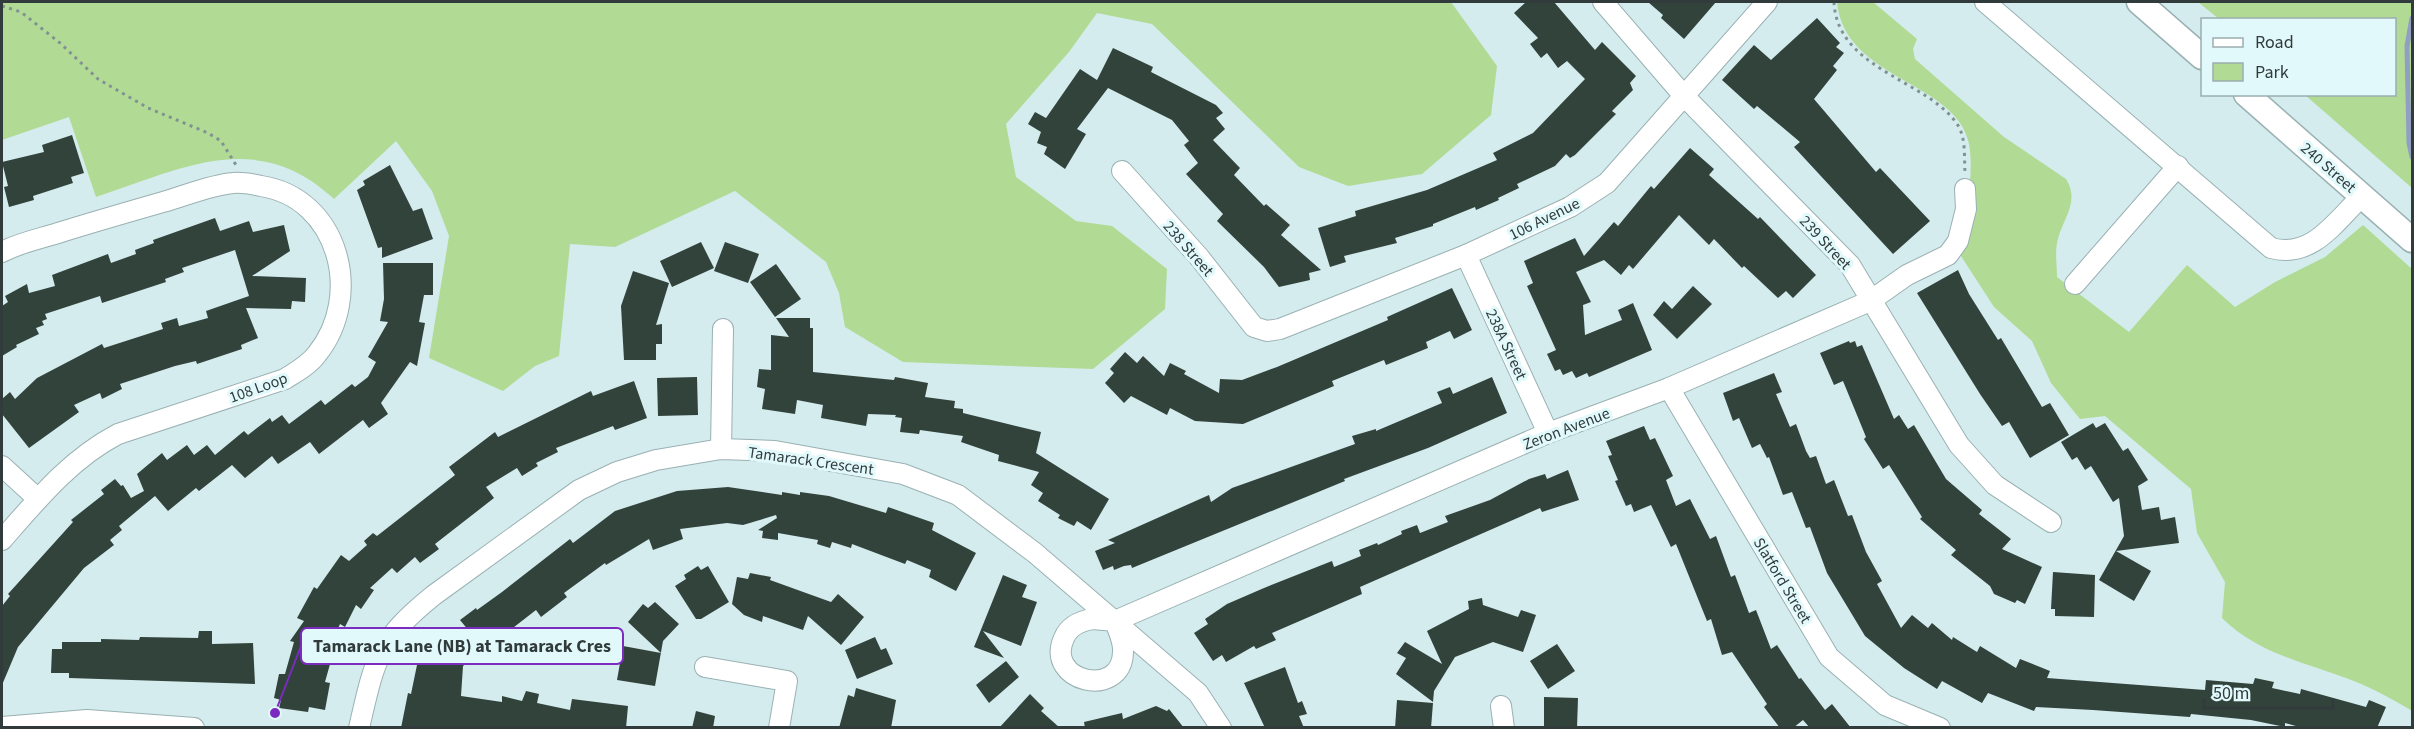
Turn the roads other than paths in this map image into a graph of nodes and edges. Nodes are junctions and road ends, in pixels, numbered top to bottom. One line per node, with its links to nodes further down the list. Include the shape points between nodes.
1 (1603, 2): 6 (street, 239 Street)
2 (1767, 2): 6 (street, 106 Avenue)
3 (1985, 2): 8 (street)
4 (2139, 2): 5 (main road)
5 (2201, 56)
6 (1684, 96): 14 (street, 106 Avenue, via 1607,183 1570,207); 16 (street, 239 Street, via 1850,265)
7 (2248, 96): 11 (main road, 240 Street)
8 (2178, 166): 11 (street, via 2271,248 2286,252 2310,246); 15 (street)
9 (1122, 171): 17 (street, 238 Street)
10 (1965, 189): 16 (street, Zeron Avenue, via 1966,209 1958,241 1947,255 1907,275)
11 (2362, 196): 12 (main road, 240 Street)
12 (2412, 240)
13 (2, 252): 23 (street, 108 Loop, via 235,183 274,188 308,208 330,239 340,266 342,299 325,344 305,366 285,380 95,446)
14 (1467, 255): 17 (street, 106 Avenue, via 1280,329 1267,332); 20 (street, 238A Street)
15 (2075, 284)
16 (1870, 301): 19 (street, Zeron Avenue); 24 (street, 239 Street, via 1959,445 1995,485)
17 (1254, 327)
18 (723, 329): 21 (street)
19 (1669, 388): 20 (street, Zeron Avenue); 35 (street, Slatford Street, via 1829,657 1885,705)
20 (1548, 434): 26 (street, Zeron Avenue)
21 (721, 449): 26 (street, Tamarack Crescent, via 775,451 903,474 958,495); 31 (street, Tamarack Crescent, via 656,460 579,489 434,595 412,613 381,649)
22 (2, 466): 23 (street)
23 (38, 499): 25 (street, 108 Loop)
24 (2051, 522)
25 (2, 540)
26 (1115, 621): 33 (street, Tamarack Crescent, via 1198,693)
27 (705, 667): 32 (street, via 787,681)
28 (1501, 706): 34 (street)
29 (2, 727): 30 (street, via 87,720)
30 (194, 728)
31 (359, 728)
32 (779, 728)
33 (1221, 728)
34 (1504, 728)
35 (1940, 728)

